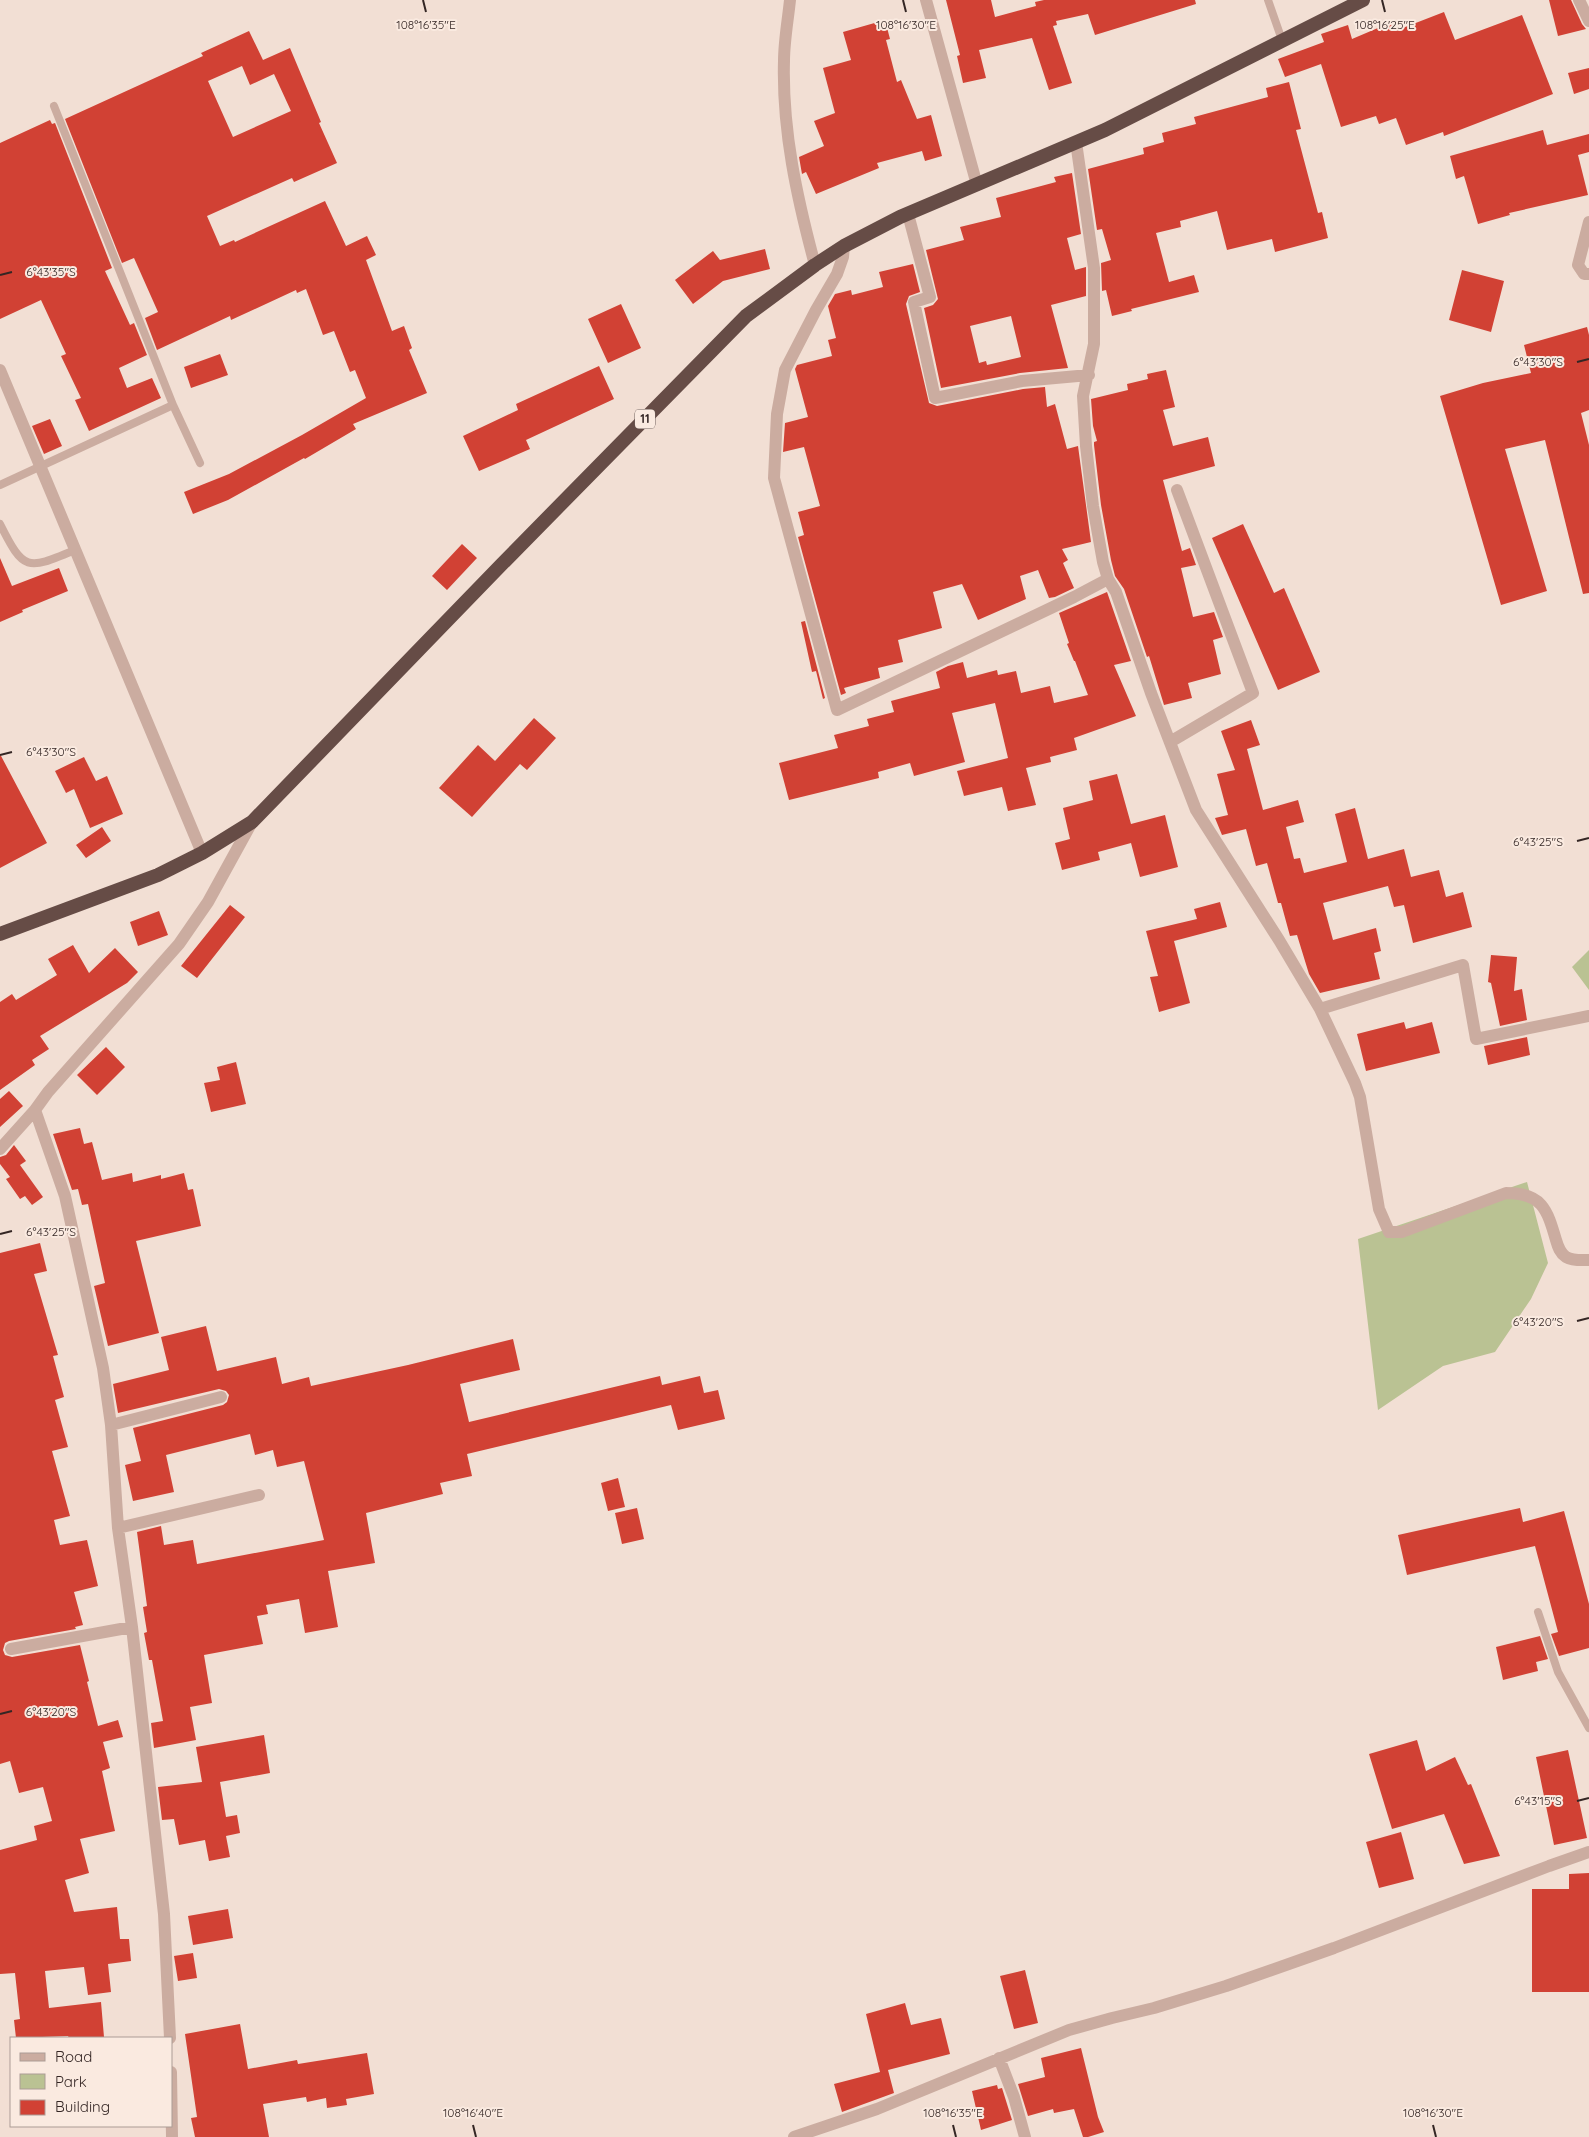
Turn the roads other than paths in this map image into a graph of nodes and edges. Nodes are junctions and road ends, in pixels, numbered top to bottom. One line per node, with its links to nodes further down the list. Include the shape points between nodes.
1 (790, 0): 14 (street, via 784,60 786,129 801,213)
2 (926, 0): 10 (street)
3 (1268, 0): 7 (lane)
4 (1363, 0): 7 (highway, 11)
5 (1579, 0): 6 (street)
6 (1589, 21)
7 (1282, 40): 9 (highway, 11)
8 (54, 106): 18 (lane)
9 (1076, 142): 10 (highway, 11); 17 (street, via 1094,268 1094,344)
10 (977, 185): 11 (highway, 11)
11 (908, 214): 13 (highway, 11); 17 (street, via 930,297 914,302 935,398 1022,381)
12 (1589, 222): 15 (street, via 1578,265 1584,274)
13 (844, 246): 14 (highway, 11); 25 (street, via 837,274 786,370 778,414 774,478 837,710)
14 (815, 265): 27 (highway, 11, via 746,316)
15 (1589, 274)
16 (0, 370): 20 (street)
17 (1089, 375): 25 (street, via 1083,396 1086,446 1093,506)
18 (173, 405): 19 (lane); 20 (lane)
19 (200, 463)
20 (40, 467): 21 (lane); 24 (street)
21 (0, 485)
22 (1177, 490): 26 (street, via 1253,693)
23 (0, 524): 24 (lane, via 15,554 23,561 45,563)
24 (75, 550): 28 (street)
25 (1108, 579): 26 (street, via 1116,592)
26 (1170, 742): 30 (street, via 1196,810)
27 (252, 822): 28 (highway, 11); 32 (street, via 208,902 179,944)
28 (202, 854): 29 (highway, 11, via 158,875)
29 (0, 934)
30 (1320, 1009): 31 (street, via 1463,965 1476,1039); 34 (street, via 1360,1097 1379,1209 1389,1232 1402,1232 1506,1193 1519,1193 1538,1200 1565,1256 1573,1260)
31 (1589, 1016)
32 (35, 1110): 33 (street); 36 (street, via 65,1196 103,1368)
33 (0, 1149)
34 (1589, 1260)
35 (221, 1397): 36 (street)
36 (111, 1426): 38 (street)
37 (259, 1495): 38 (street)
38 (118, 1528): 40 (street)
39 (1538, 1612): 42 (lane, via 1558,1672)
40 (132, 1627): 41 (street); 44 (street, via 164,1914)
41 (11, 1649)
42 (1589, 1728)
43 (1589, 1852): 45 (street, via 1226,1986 1069,2030)
44 (170, 2037)
45 (999, 2058): 46 (street, via 877,2109); 47 (street)
46 (794, 2137)
47 (1026, 2137)

